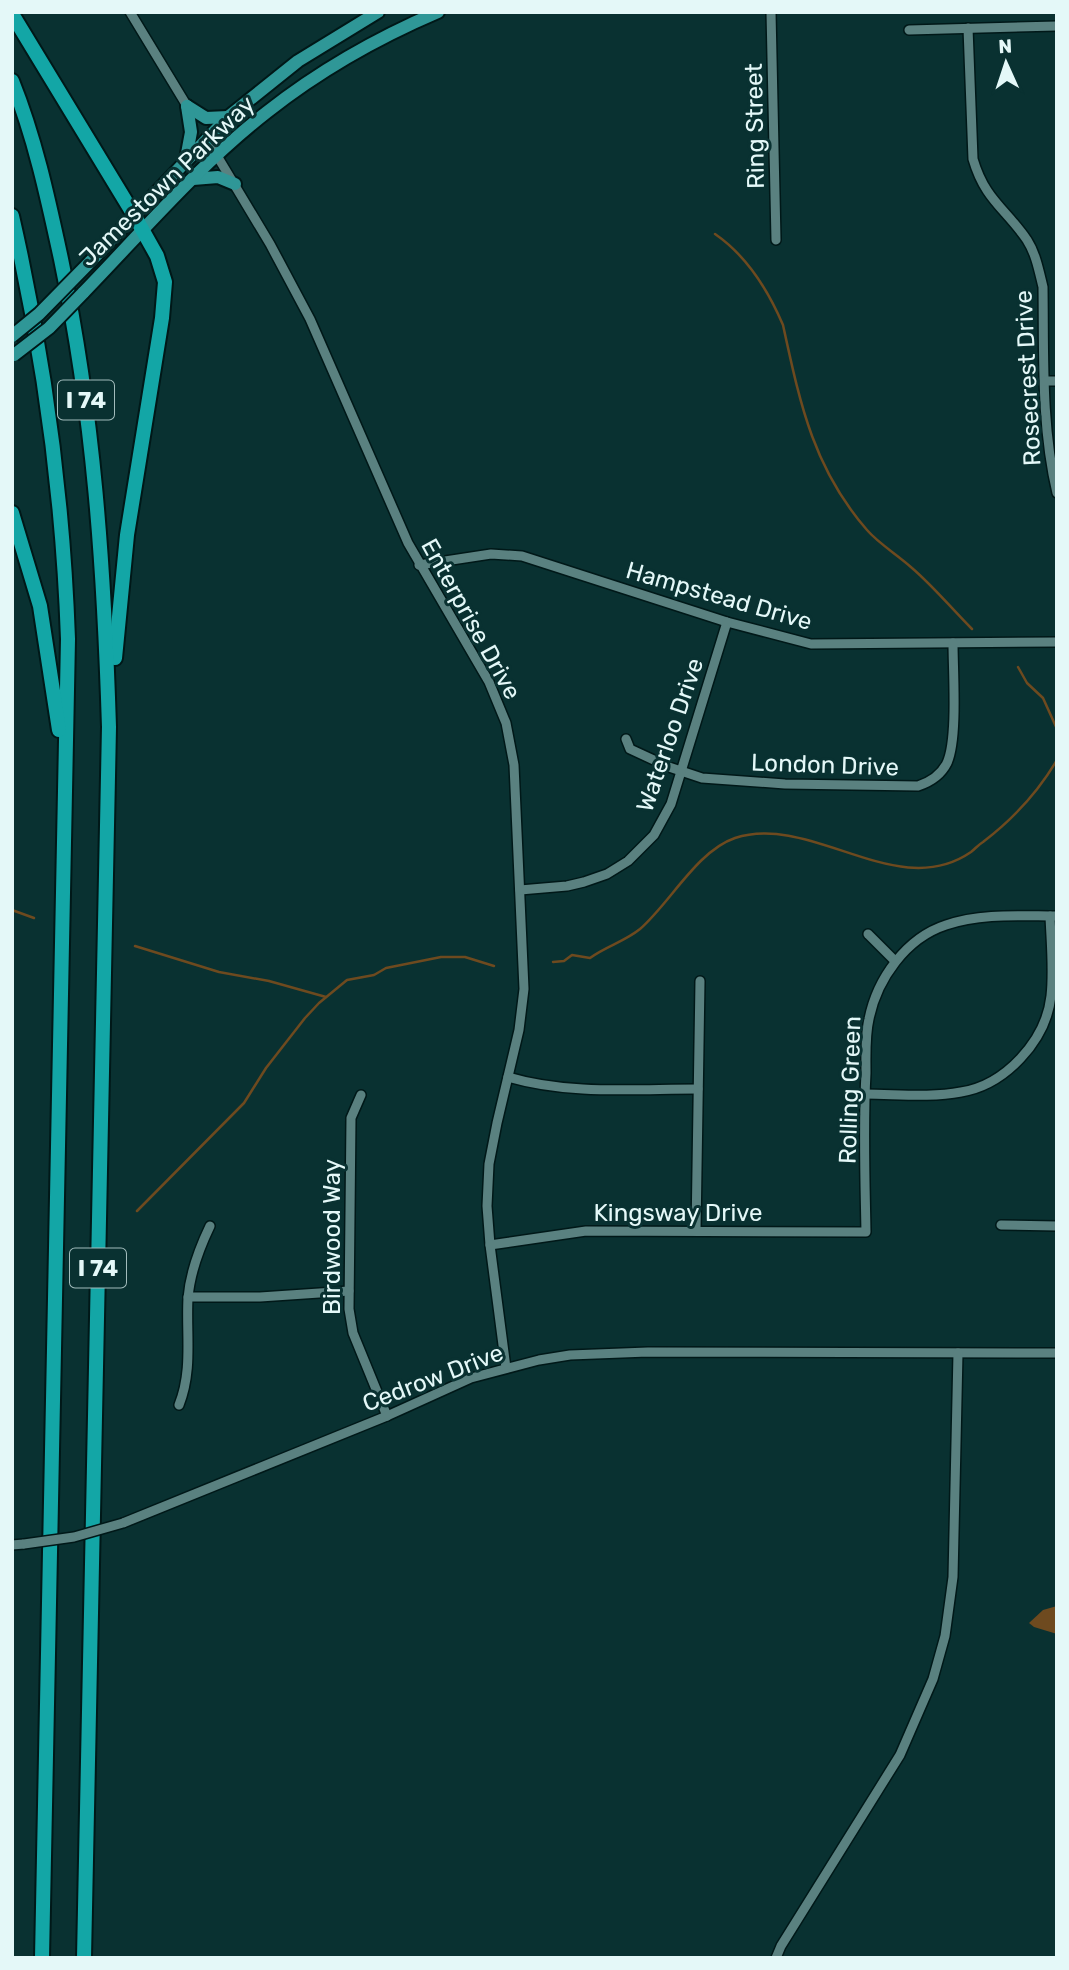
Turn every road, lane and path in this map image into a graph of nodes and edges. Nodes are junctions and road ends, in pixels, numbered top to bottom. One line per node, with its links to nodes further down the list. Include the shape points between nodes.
1 (378, 12): 11 (main road, Jamestown Parkway, via 298,61)
2 (438, 12): 13 (main road, Jamestown Parkway, via 372,43 310,80)
3 (771, 12): 20 (street, Ring Street)
4 (135, 14): 10 (street)
5 (12, 15): 17 (highway)
6 (1057, 26): 7 (street)
7 (968, 28): 8 (street); 23 (street, Rosecrest Drive, via 973,159 987,193 1028,242 1038,266 1043,287)
8 (909, 30)
9 (12, 81): 31 (highway, I 74, via 47,198 83,384 102,549)
10 (187, 106): 11 (main road, via 206,118); 14 (main road, via 191,132)
11 (228, 117): 12 (main road, Jamestown Parkway)
12 (207, 139): 13 (street, Enterprise Drive); 14 (main road, Jamestown Parkway)
13 (217, 155): 15 (main road, Jamestown Parkway); 16 (street, Enterprise Drive)
14 (186, 159): 17 (main road, Jamestown Parkway)
15 (193, 179): 16 (main road, via 218,177); 19 (main road, Jamestown Parkway)
16 (234, 184): 27 (street, Enterprise Drive, via 314,328)
17 (134, 215): 19 (highway); 21 (main road, Jamestown Parkway, bridge)
18 (12, 216): 33 (highway, I 74, via 44,379 60,509 68,639)
19 (143, 231): 22 (main road, Jamestown Parkway, bridge, via 49,328); 31 (highway, via 161,265 165,292 125,544)
20 (776, 240)
21 (12, 336)
22 (13, 356)
23 (1045, 381): 24 (street); 25 (street, Rosecrest Drive, via 1046,425)
24 (1057, 381)
25 (1057, 493)
26 (12, 513): 33 (highway, via 42,617)
27 (419, 565): 28 (street, Hampstead Drive, via 491,554 522,555); 35 (street, Enterprise Drive, via 489,682 506,723)
28 (727, 622): 30 (street, Hampstead Drive, via 810,644); 34 (street, Waterloo Drive)
29 (1057, 642): 30 (street, Hampstead Drive)
30 (953, 643): 34 (street, London Drive, via 951,751 943,770 927,783 911,787 785,784 702,778)
31 (109, 727): 59 (highway, I 74)
32 (626, 739): 34 (street, London Drive, via 630,749)
33 (64, 771): 58 (highway, I 74)
34 (681, 771): 35 (street, Waterloo Drive, via 661,824 628,861 584,882)
35 (520, 890): 40 (street, Enterprise Drive, via 524,989)
36 (1054, 916): 38 (street, Rolling Green, via 971,917 927,933); 42 (street, via 1051,999 1031,1047 1015,1065 994,1081 962,1092)
37 (868, 934): 38 (street)
38 (895, 961): 42 (street, Rolling Green, via 868,1020)
39 (700, 981): 41 (street)
40 (508, 1077): 41 (street, via 568,1089); 49 (street, Enterprise Drive, via 489,1164)
41 (698, 1089): 47 (street)
42 (865, 1094): 48 (street, Rolling Green)
43 (361, 1095): 50 (street, Birdwood Way, via 351,1118)
44 (1001, 1225): 46 (street)
45 (209, 1226): 51 (street)
46 (1057, 1226)
47 (696, 1231): 48 (street, Kingsway Drive); 49 (street, Kingsway Drive, via 586,1231)
48 (866, 1232)
49 (490, 1245): 54 (street, Enterprise Drive)
50 (349, 1291): 51 (street); 56 (street, Birdwood Way, via 353,1333)
51 (188, 1297): 55 (street, via 188,1375)
52 (958, 1353): 53 (street, Cedrow Drive); 54 (street, Cedrow Drive, via 601,1353); 60 (street, via 953,1577 933,1679 900,1755)
53 (1057, 1353)
54 (506, 1368): 56 (street, Cedrow Drive, via 471,1378)
55 (179, 1405)
56 (387, 1416): 57 (street, Cedrow Drive, bridge, via 122,1523 74,1537)
57 (12, 1545)
58 (42, 1958)
59 (84, 1958)
60 (776, 1958)

